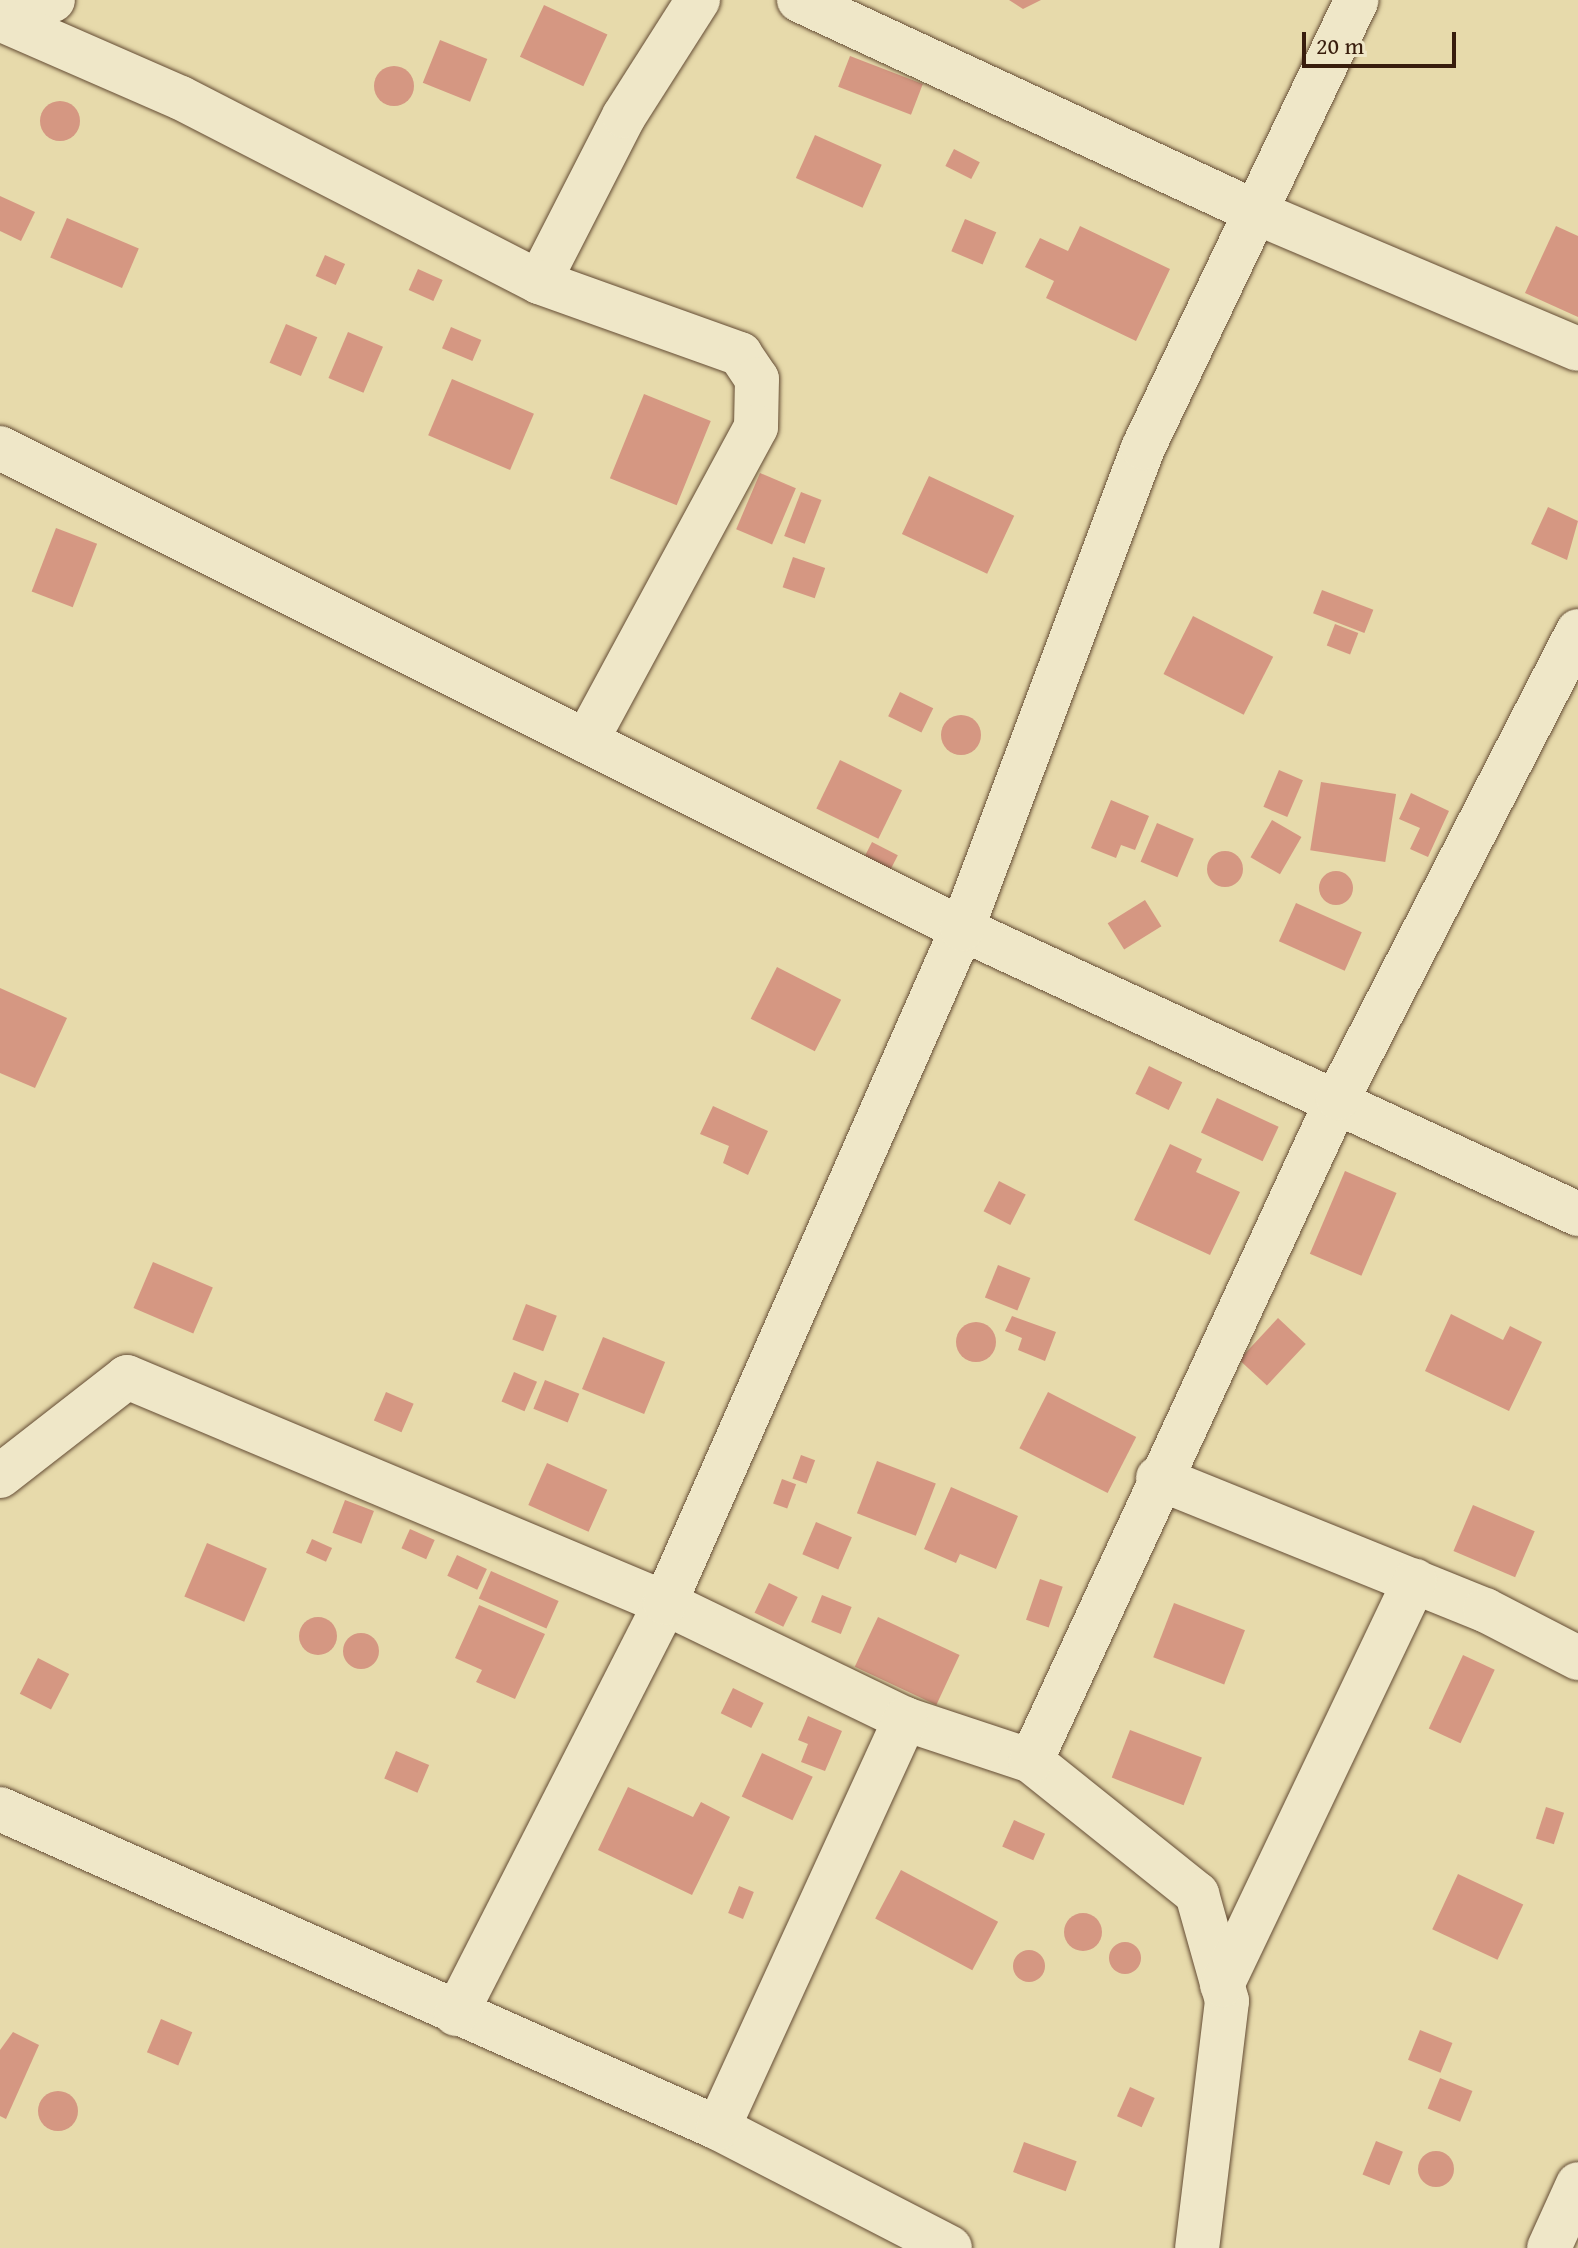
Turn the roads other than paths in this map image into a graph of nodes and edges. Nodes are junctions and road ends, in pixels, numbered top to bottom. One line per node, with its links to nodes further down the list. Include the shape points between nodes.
1 (53, 0): 5 (street)
2 (698, 0): 7 (street, via 624,116)
3 (799, 0): 6 (street)
4 (1350, 5): 6 (street)
5 (0, 17): 7 (street, via 181,98)
6 (1260, 214): 8 (street); 12 (street, via 1143,448)
7 (539, 282): 11 (street, via 740,354 757,379 756,427)
8 (1578, 349)
9 (0, 448): 11 (street)
10 (1578, 631): 13 (street)
11 (586, 741): 12 (street)
12 (962, 929): 13 (street); 18 (street)
13 (1338, 1098): 14 (street); 16 (street)
14 (1578, 1214)
15 (0, 1476): 18 (street, via 127,1377)
16 (1158, 1478): 17 (street); 21 (street)
17 (1415, 1581): 19 (street); 23 (street)
18 (665, 1603): 20 (street); 24 (street)
19 (1578, 1658)
20 (905, 1719): 21 (street); 25 (street)
21 (1031, 1761): 23 (street, via 1197,1894)
22 (0, 1809): 24 (street)
23 (1222, 1985): 28 (street, via 1227,2001)
24 (456, 2014): 25 (street)
25 (718, 2128): 27 (street)
26 (1578, 2184): 29 (street)
27 (950, 2248)
28 (1197, 2248)
29 (1549, 2248)

